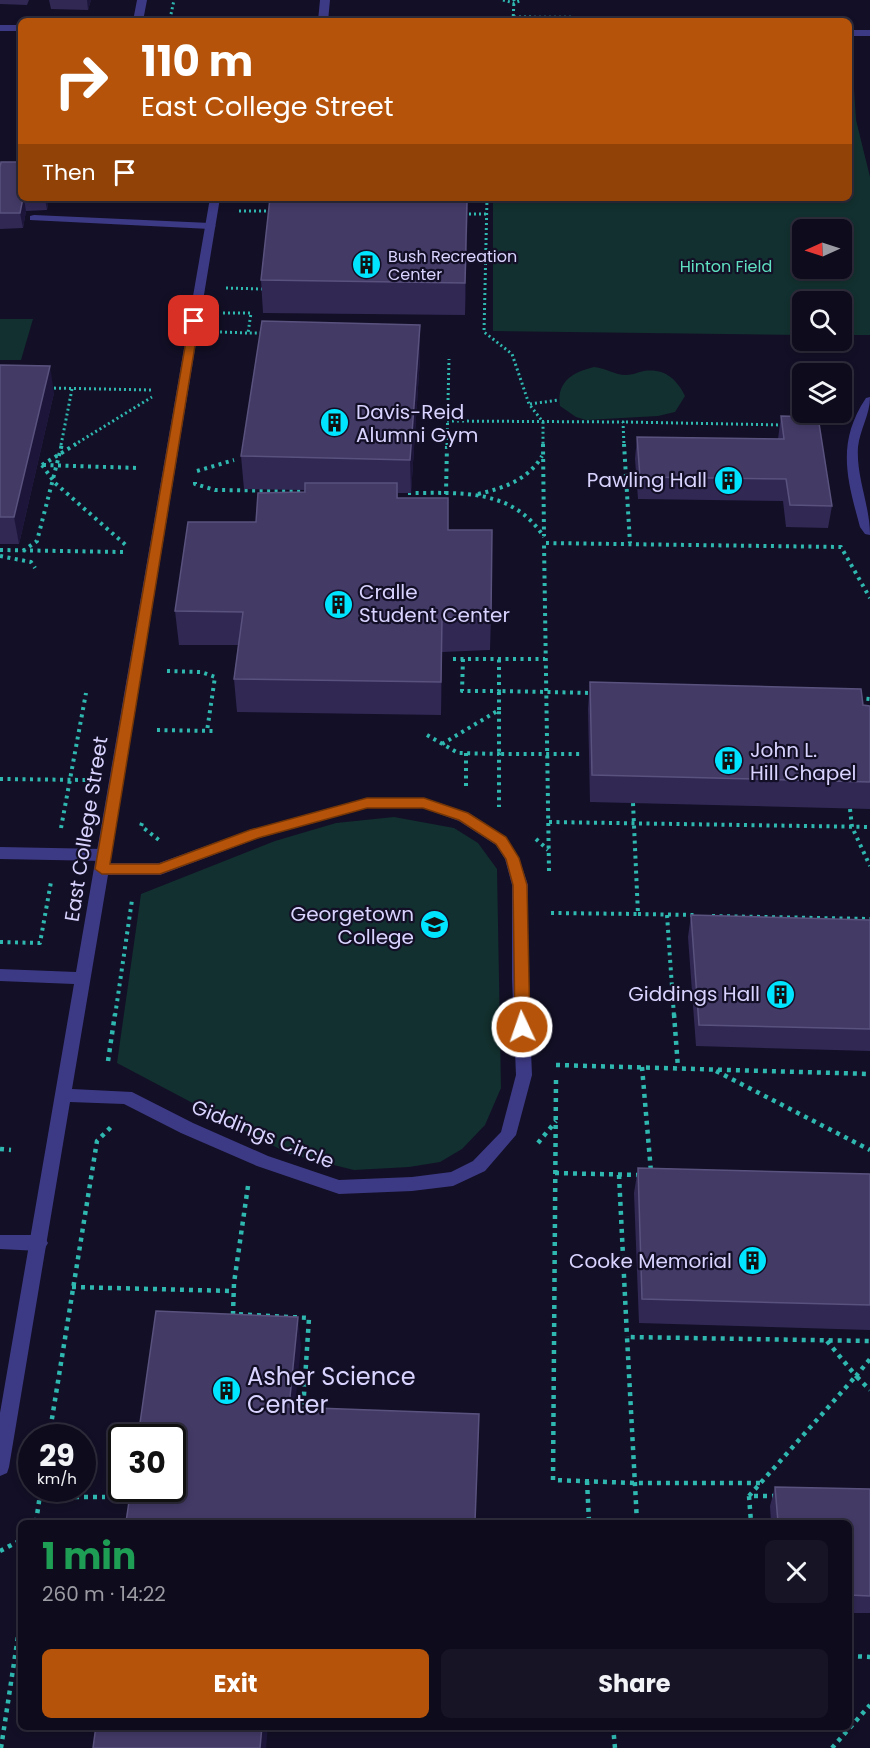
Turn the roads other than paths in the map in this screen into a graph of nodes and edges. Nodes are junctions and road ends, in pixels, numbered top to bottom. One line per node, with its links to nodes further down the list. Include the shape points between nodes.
1 (142, 0): 3 (street)
2 (326, 0): 4 (street)
3 (139, 18)
4 (323, 18)
5 (0, 28): 6 (street)
6 (18, 28)
7 (852, 33): 8 (street)
8 (870, 33)
9 (214, 201): 11 (street, East College Street)
10 (34, 218): 11 (street)
11 (210, 226): 15 (street, East College Street)
12 (870, 401): 13 (street, via 856,427 851,447 854,485)
13 (870, 531)
14 (0, 853): 15 (street, Giddings Circle)
15 (103, 862): 17 (street, East College Street); 18 (street, Giddings Circle, via 160,869 255,834 367,803 424,803 464,817 501,841 512,858 520,885 525,1075 508,1134 479,1166 453,1179 412,1184 339,1187 263,1161 126,1097)
16 (0, 975): 17 (street)
17 (84, 978): 18 (street, East College Street)
18 (64, 1095): 20 (street, East College Street)
19 (0, 1242): 20 (street)
20 (39, 1243): 21 (street, East College Street)
21 (0, 1467)

